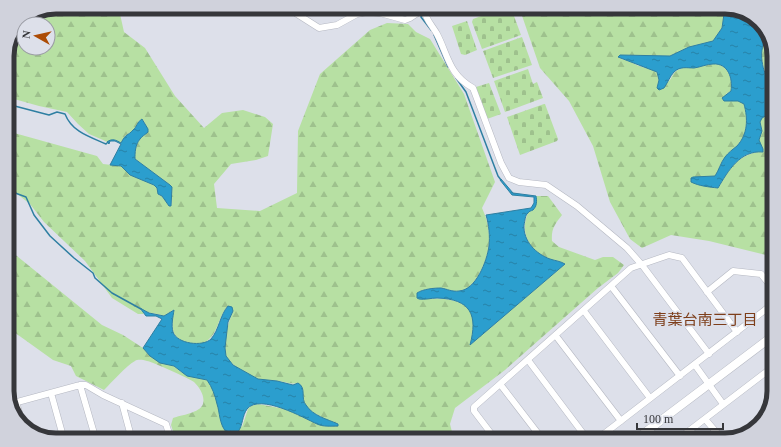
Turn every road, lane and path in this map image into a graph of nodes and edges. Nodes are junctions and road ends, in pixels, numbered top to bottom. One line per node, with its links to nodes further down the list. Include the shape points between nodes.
1 (297, 14): 2 (street, via 319,28 337,25)
2 (358, 14)
3 (383, 14): 4 (street, via 404,20)
4 (416, 14)
5 (424, 14): 6 (street, via 437,34 451,67 462,82 473,88 509,178 519,182 546,185 577,206)
6 (642, 264): 8 (street, via 631,268); 9 (street, via 670,256 682,258); 15 (street)
7 (767, 280): 9 (street, via 761,274 734,271)
8 (611, 286): 11 (street); 19 (street)
9 (707, 292): 12 (street)
10 (767, 308): 12 (street)
11 (584, 311): 13 (street); 24 (street)
12 (737, 332): 15 (street)
13 (556, 336): 16 (street); 29 (street)
14 (767, 340): 21 (street)
15 (709, 354): 17 (street)
16 (528, 360): 20 (street); 36 (street)
17 (695, 365): 19 (street); 21 (street)
18 (767, 371): 27 (street)
19 (680, 376): 24 (street)
20 (500, 384): 34 (street, via 474,407 474,411); 35 (street)
21 (709, 384): 27 (street); 38 (street)
22 (80, 385): 23 (street); 26 (street, via 86,385); 31 (street)
23 (51, 393): 25 (street); 30 (street)
24 (650, 398): 29 (street)
25 (16, 402)
26 (122, 403): 32 (street); 33 (street, via 166,424)
27 (723, 404): 28 (street)
28 (705, 419): 39 (street); 40 (street)
29 (621, 421): 37 (street)
30 (62, 433)
31 (94, 433)
32 (130, 433)
33 (169, 433)
34 (491, 433)
35 (538, 433)
36 (583, 433)
37 (605, 433)
38 (645, 433)
39 (686, 433)
40 (717, 433)

